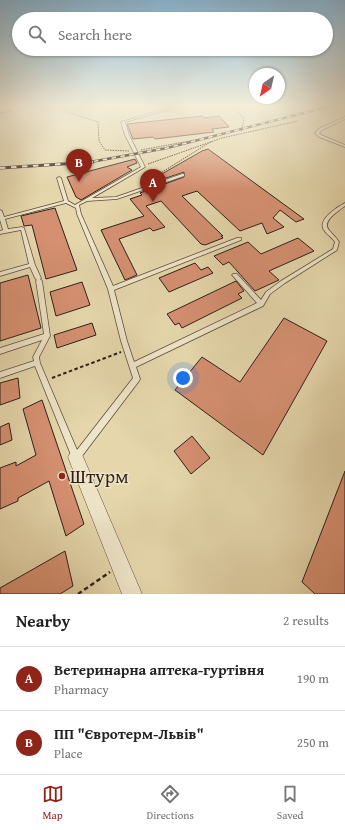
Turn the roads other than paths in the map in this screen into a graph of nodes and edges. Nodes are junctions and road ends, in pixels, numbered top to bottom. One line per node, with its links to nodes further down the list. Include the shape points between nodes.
1 (127, 134): 6 (lane, via 143,167)
2 (318, 134): 3 (lane)
3 (345, 146)
4 (183, 175): 6 (lane, via 116,198)
5 (59, 178): 7 (lane)
6 (85, 200): 9 (lane)
7 (66, 202): 9 (lane); 11 (lane)
8 (345, 204): 19 (lane, via 332,213 324,223 325,229 337,242 335,250 283,282 268,293)
9 (77, 207): 18 (lane)
10 (0, 210): 11 (lane)
11 (1, 219): 12 (lane)
12 (6, 231): 13 (lane); 15 (lane, via 22,228)
13 (0, 233)
14 (239, 239): 18 (lane)
15 (32, 264): 16 (lane); 20 (lane, via 38,280)
16 (0, 274)
17 (235, 275): 19 (lane)
18 (111, 289): 23 (lane)
19 (261, 304): 23 (lane)
20 (47, 336): 21 (lane); 22 (lane, via 36,357)
21 (0, 350)
22 (37, 363): 24 (lane); 25 (lane)
23 (134, 365): 25 (lane, via 138,379)
24 (0, 375)
25 (76, 457): 26 (street)
26 (132, 594)

